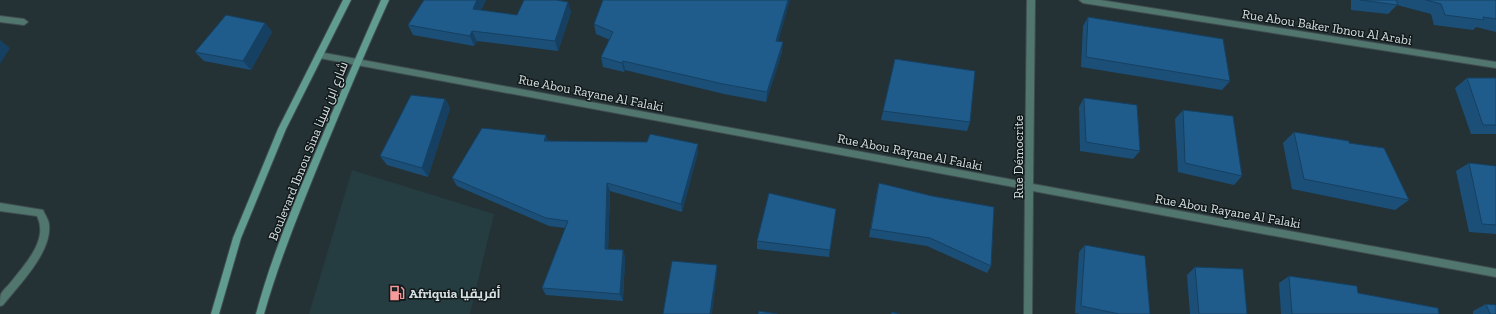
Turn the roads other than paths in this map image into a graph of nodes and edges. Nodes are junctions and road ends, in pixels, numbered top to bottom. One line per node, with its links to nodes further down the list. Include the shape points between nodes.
1 (347, 0): 7 (main road, Boulevard Ibnou Sina شارع ابن سينا)
2 (385, 0): 8 (main road, Boulevard Ibnou Sina شارع ابن سينا)
3 (1031, 0): 10 (street, Rue Démocrite)
4 (1083, 0): 9 (street, Rue Abou Baker Ibnou Al Arabi)
5 (0, 19): 6 (street)
6 (24, 22)
7 (319, 55): 8 (street, Rue Abou Rayane Al Falaki); 14 (main road, Boulevard Ibnou Sina شارع ابن سينا, via 282,129 237,238)
8 (357, 62): 10 (street, Rue Abou Rayane Al Falaki); 15 (main road, Boulevard Ibnou Sina شارع ابن سينا, via 298,204)
9 (1496, 65)
10 (1030, 187): 12 (street, Rue Abou Rayane Al Falaki); 16 (street, Rue Démocrite)
11 (0, 207): 13 (street, via 40,213 45,224 39,251)
12 (1496, 272)
13 (0, 302)
14 (214, 314)
15 (260, 314)
16 (1028, 314)

